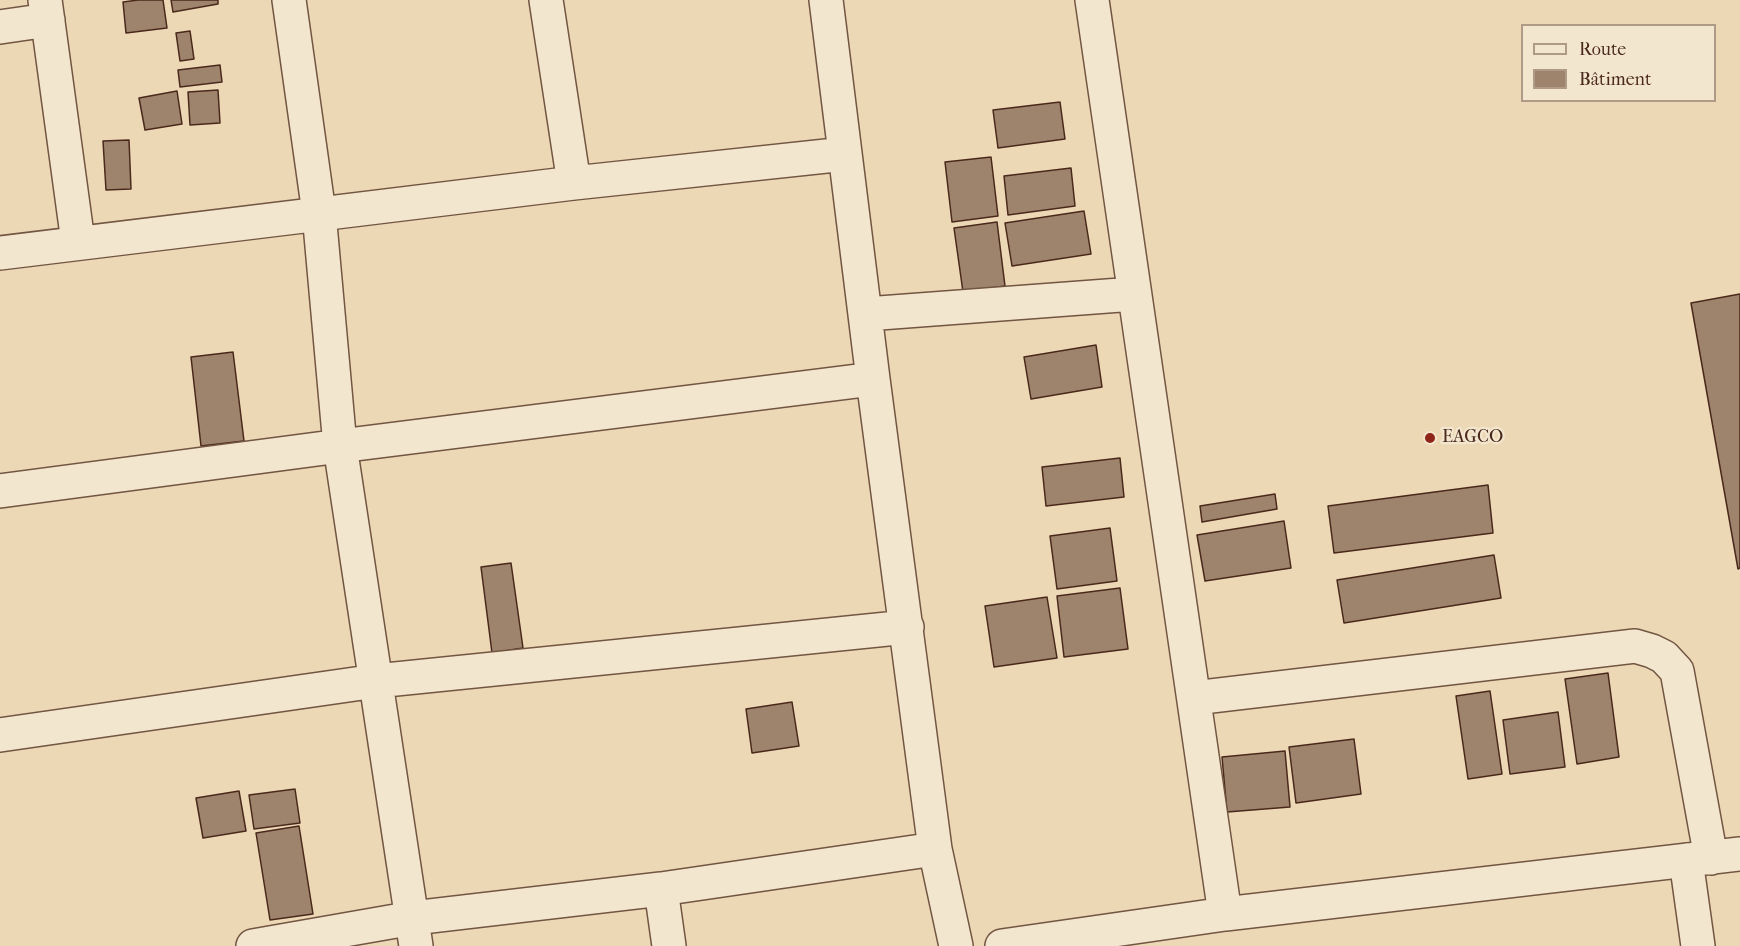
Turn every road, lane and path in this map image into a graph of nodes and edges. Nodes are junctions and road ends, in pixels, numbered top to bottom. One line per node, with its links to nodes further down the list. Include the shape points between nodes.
1 (289, 0): 9 (street)
2 (546, 0): 8 (street)
3 (826, 0): 7 (street)
4 (1092, 0): 12 (street)
5 (46, 10): 6 (street); 10 (street)
6 (0, 27)
7 (845, 154): 8 (street); 13 (street)
8 (574, 183): 9 (street)
9 (319, 213): 10 (street); 15 (street)
10 (78, 242): 11 (street)
11 (0, 253)
12 (1134, 294): 13 (street); 19 (street)
13 (866, 314): 14 (street)
14 (873, 379): 15 (street); 17 (street)
15 (340, 446): 16 (street); 18 (street)
16 (0, 491)
17 (907, 627): 18 (street); 21 (street)
18 (376, 681): 20 (street); 25 (street)
19 (1194, 698): 22 (street, via 1635,646 1652,651 1677,671); 24 (street)
20 (0, 735)
21 (935, 849): 23 (street); 28 (street)
22 (1712, 857): 24 (street); 30 (street)
23 (661, 889): 25 (street); 27 (street)
24 (1225, 914): 29 (street)
25 (415, 932): 26 (street)
26 (253, 946)
27 (669, 946)
28 (956, 946)
29 (1002, 946)
30 (1698, 946)

